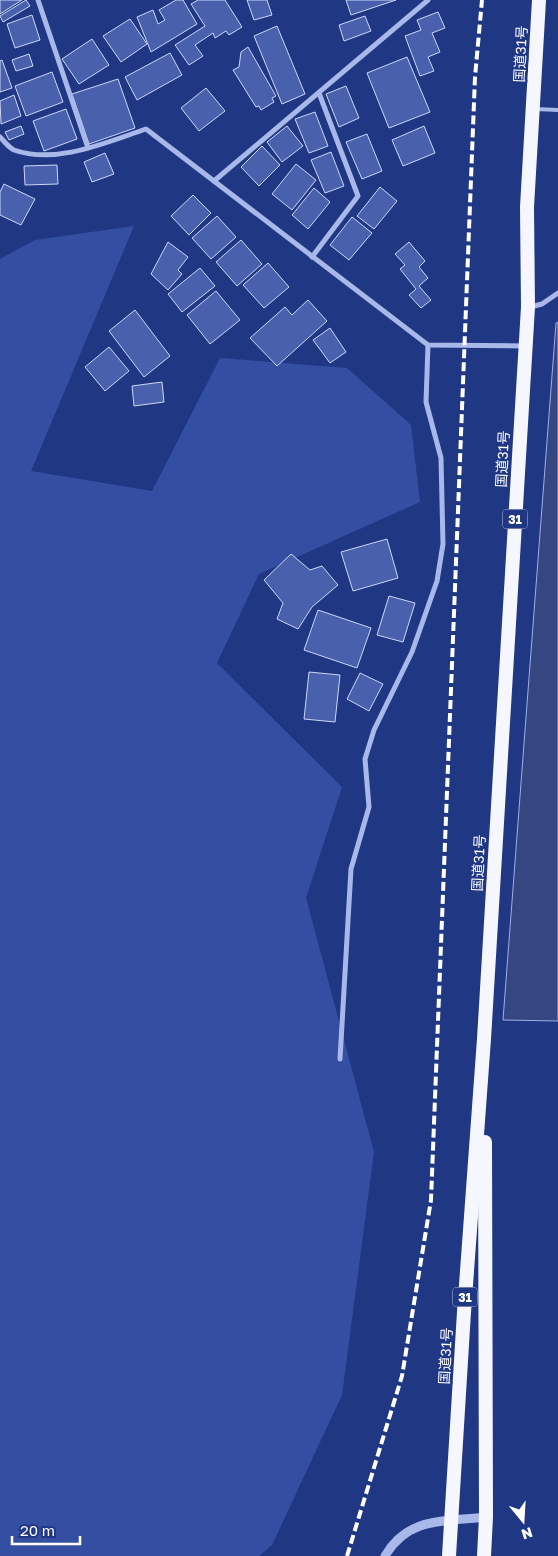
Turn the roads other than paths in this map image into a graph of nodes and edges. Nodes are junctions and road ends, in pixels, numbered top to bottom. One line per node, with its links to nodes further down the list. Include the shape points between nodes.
1 (39, 0): 8 (street)
2 (428, 0): 4 (street)
3 (539, 0): 5 (highway, 国道31号 / 31)
4 (319, 93): 9 (street); 10 (street, via 358,196)
5 (533, 109): 6 (lane); 12 (highway, 国道31号 / 31, via 527,207)
6 (558, 110)
7 (0, 137): 8 (street, via 13,150 44,154)
8 (88, 148): 9 (street, via 146,129)
9 (214, 181): 10 (street)
10 (312, 257): 13 (street)
11 (558, 294): 12 (street, via 542,304)
12 (528, 307): 14 (highway, 国道31号 / 31)
13 (428, 345): 14 (street); 16 (street, via 426,402 441,458 443,544 437,581 412,652 374,730 365,759 370,807 351,870)
14 (525, 346): 15 (highway, 国道31号 / 31)
15 (484, 1039): 17 (highway, 国道31号 / 31); 18 (highway, 国道31号 / 31)
16 (340, 1059)
17 (486, 1517): 18 (street); 21 (highway, 国道31号 / 31)
18 (451, 1521): 19 (street, via 416,1525 396,1540); 20 (highway, 国道31号 / 31)
19 (385, 1556)
20 (449, 1556)
21 (484, 1556)

